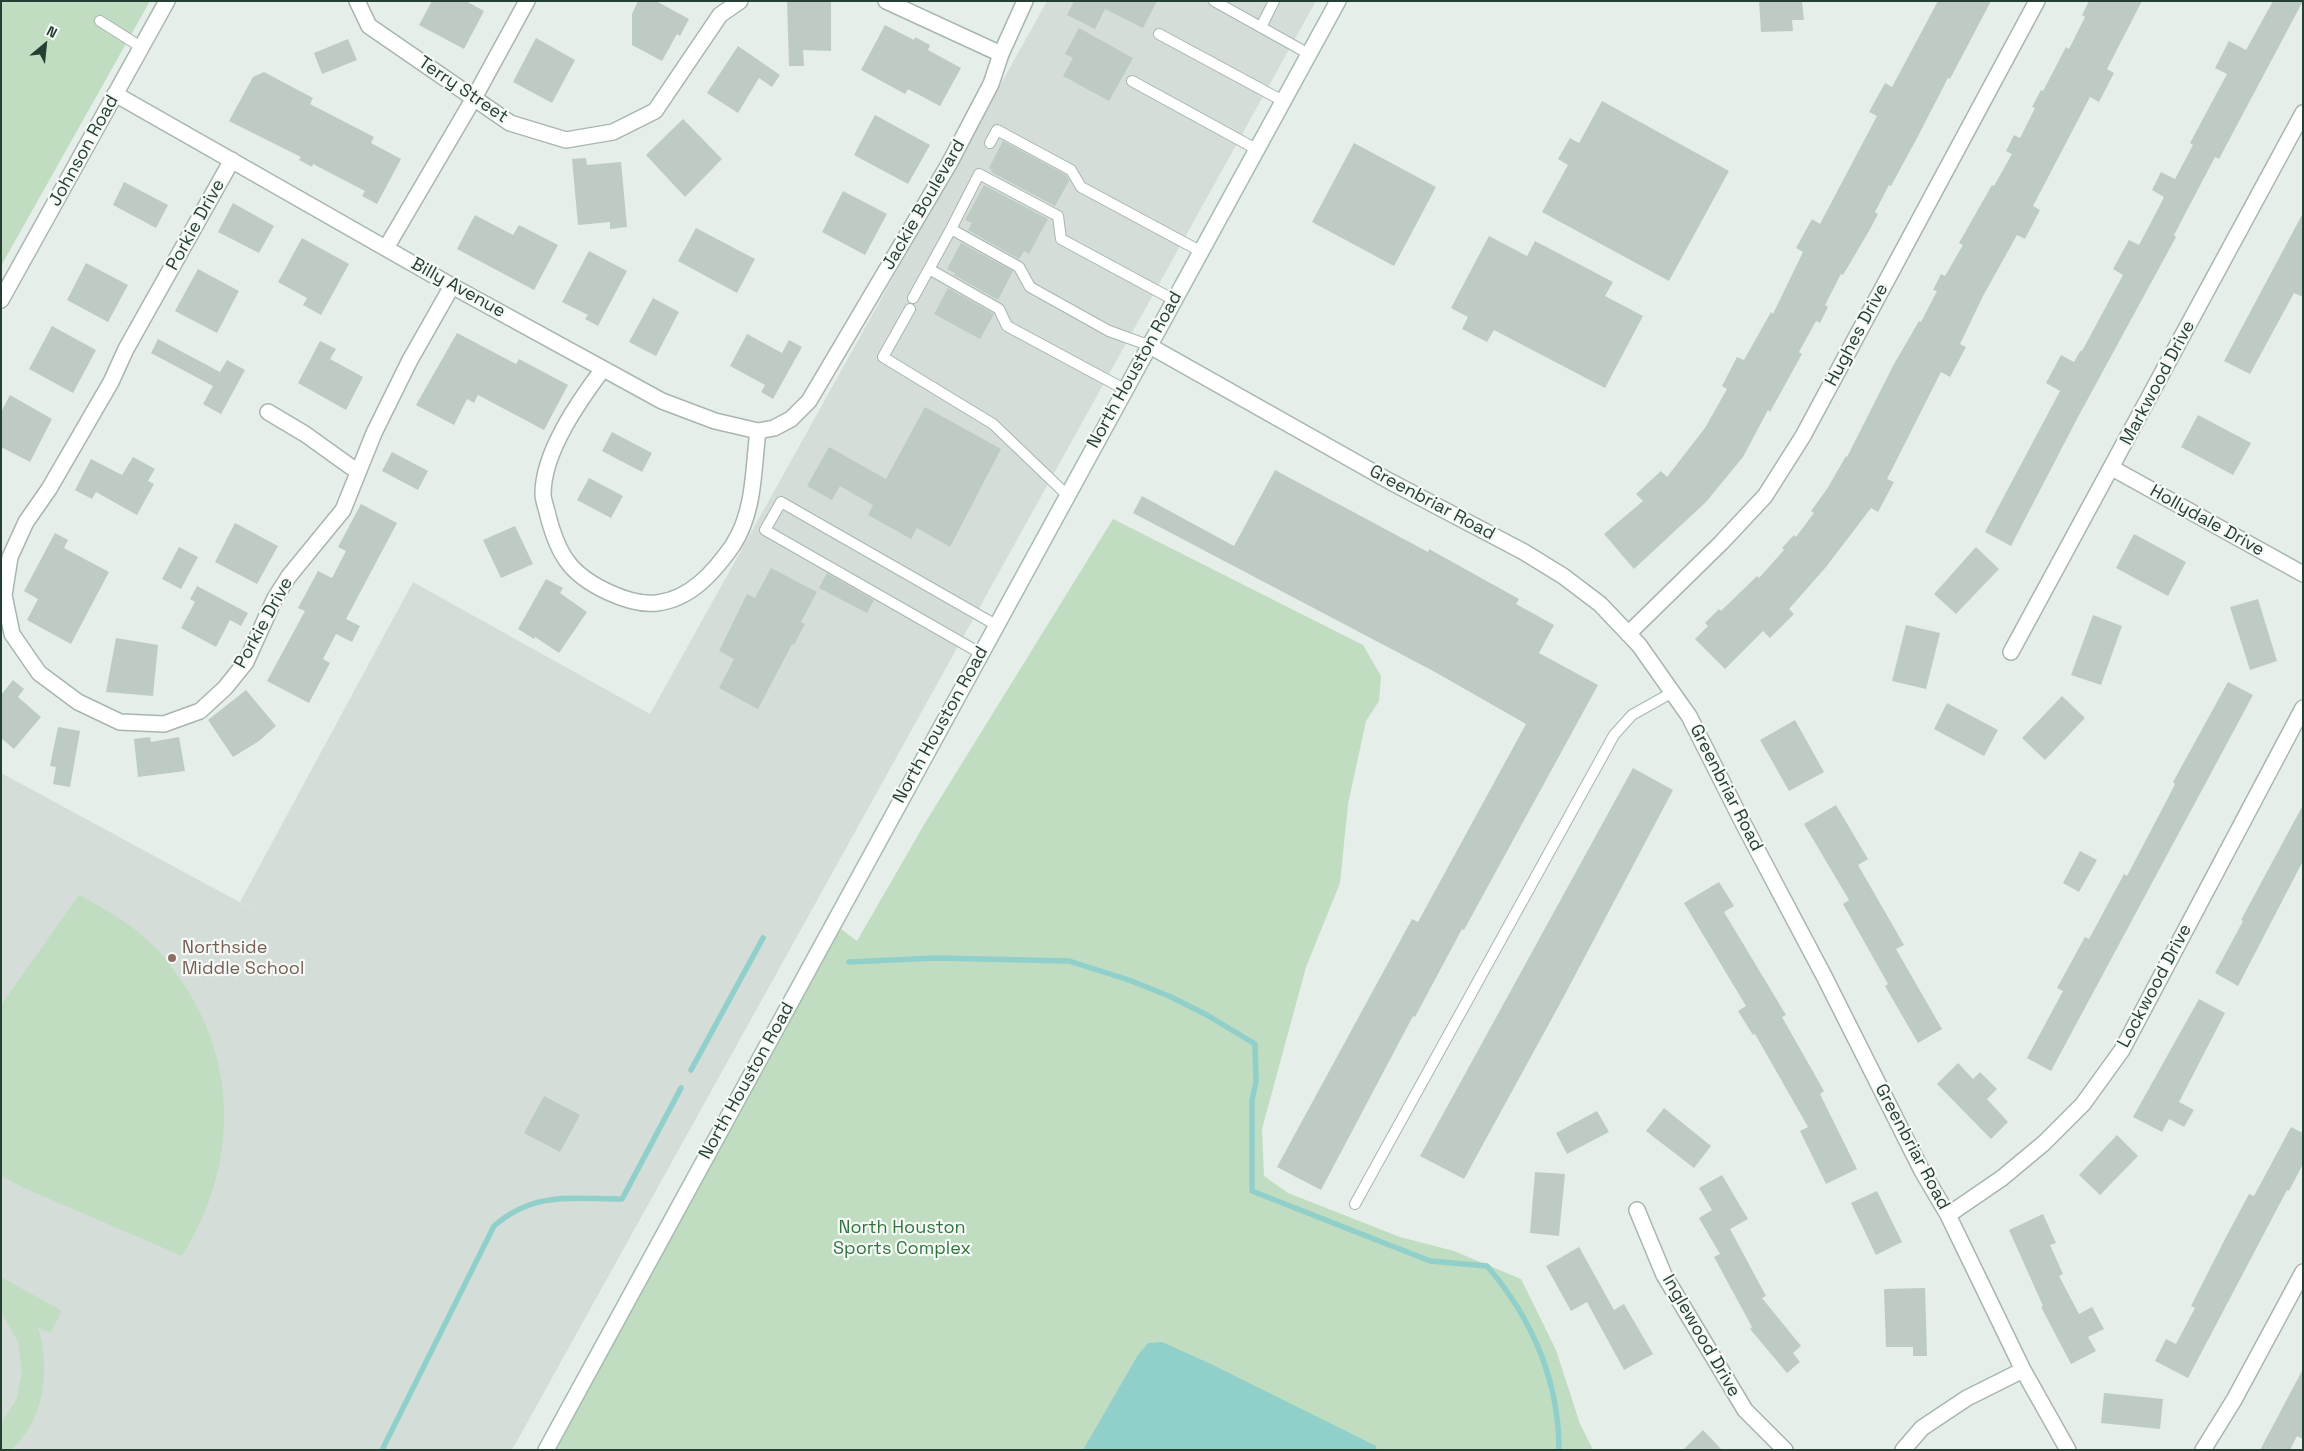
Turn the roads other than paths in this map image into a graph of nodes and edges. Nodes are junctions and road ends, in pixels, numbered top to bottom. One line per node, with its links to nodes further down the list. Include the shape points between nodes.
1 (167, 1): 14 (street, Johnson Road)
2 (357, 1): 19 (street, Terry Street, via 368,26)
3 (527, 1): 19 (street)
4 (740, 1): 19 (street, Terry Street, via 720,15 655,111 613,132 566,140 510,122)
5 (886, 1): 15 (street)
6 (1025, 1): 15 (street, Jackie Boulevard)
7 (1214, 1): 12 (lane)
8 (1274, 1): 12 (lane)
9 (1338, 1): 16 (street, North Houston Road)
10 (2037, 1): 44 (street, Hughes Drive, via 1803,436 1765,496)
11 (100, 21): 14 (lane)
12 (1261, 27): 16 (lane)
13 (1159, 34): 20 (lane)
14 (141, 47): 18 (street, Johnson Road)
15 (1001, 54): 38 (street, Jackie Boulevard, via 991,84 949,164 809,401 791,418 774,428)
16 (1309, 54): 20 (street, North Houston Road)
17 (1132, 81): 23 (lane)
18 (116, 94): 24 (street, Billy Avenue); 31 (street, Johnson Road)
19 (474, 98): 26 (street)
20 (1283, 101): 23 (street, North Houston Road)
21 (2303, 113): 39 (street, Markwood Drive)
22 (990, 143): 27 (lane, via 997,130 1071,170 1081,187)
23 (1256, 149): 27 (street, North Houston Road)
24 (232, 160): 26 (street, Billy Avenue); 40 (street, Porkie Drive, via 126,349 111,382 49,490 26,522 10,557 4,595 12,634 39,674 78,702 120,722 164,724 200,711 246,662 275,598 343,510)
25 (951, 229): 28 (lane); 32 (lane, via 978,174 1058,216 1061,239); 34 (lane, via 1019,267 1030,287 1109,331)
26 (386, 248): 29 (street, Billy Avenue)
27 (1200, 251): 32 (street, North Houston Road)
28 (929, 270): 30 (lane); 36 (lane, via 999,309 1007,326)
29 (452, 286): 35 (street, Billy Avenue); 40 (street, Porkie Drive, via 406,368)
30 (914, 298)
31 (1, 300)
32 (1174, 300): 34 (street, North Houston Road)
33 (910, 309): 41 (lane, via 883,357 993,424)
34 (1148, 345): 36 (street, North Houston Road); 44 (street, Greenbriar Road, via 1391,482 1524,552 1600,604)
35 (602, 369): 38 (street, Billy Avenue, via 662,401 715,421); 38 (street, via 584,393 560,436 548,466 543,494 552,529 566,561 579,575 602,589 630,600 656,603 682,595 704,581 733,544 746,516 754,481)
36 (1124, 389): 41 (street, North Houston Road)
37 (268, 412): 40 (street)
38 (758, 431)
39 (2112, 468): 42 (street, Hollydale Drive); 45 (street, Markwood Drive)
40 (358, 472)
41 (1067, 495): 43 (street, North Houston Road)
42 (2303, 574)
43 (996, 625): 46 (street, North Houston Road); 46 (lane, via 781,502 765,530)
44 (1628, 634): 47 (street, Greenbriar Road)
45 (2011, 652)
46 (980, 653): 54 (street, North Houston Road)
47 (1673, 692): 49 (lane, via 1632,715 1614,735); 51 (street, Greenbriar Road, via 1689,716 1922,1172)
48 (2303, 708): 51 (street, Lockwood Drive, via 2122,1050 2084,1104 2002,1178)
49 (1355, 1204)
50 (1637, 1210): 55 (street, Inglewood Drive, via 1664,1275 1745,1410)
51 (1948, 1216): 53 (street, Greenbriar Road)
52 (2303, 1272): 58 (street, via 2234,1400)
53 (2023, 1370): 56 (street, via 1968,1398 1922,1428); 57 (street, Greenbriar Road)
54 (546, 1450)
55 (1785, 1450)
56 (1903, 1450)
57 (2068, 1450)
58 (2203, 1450)

